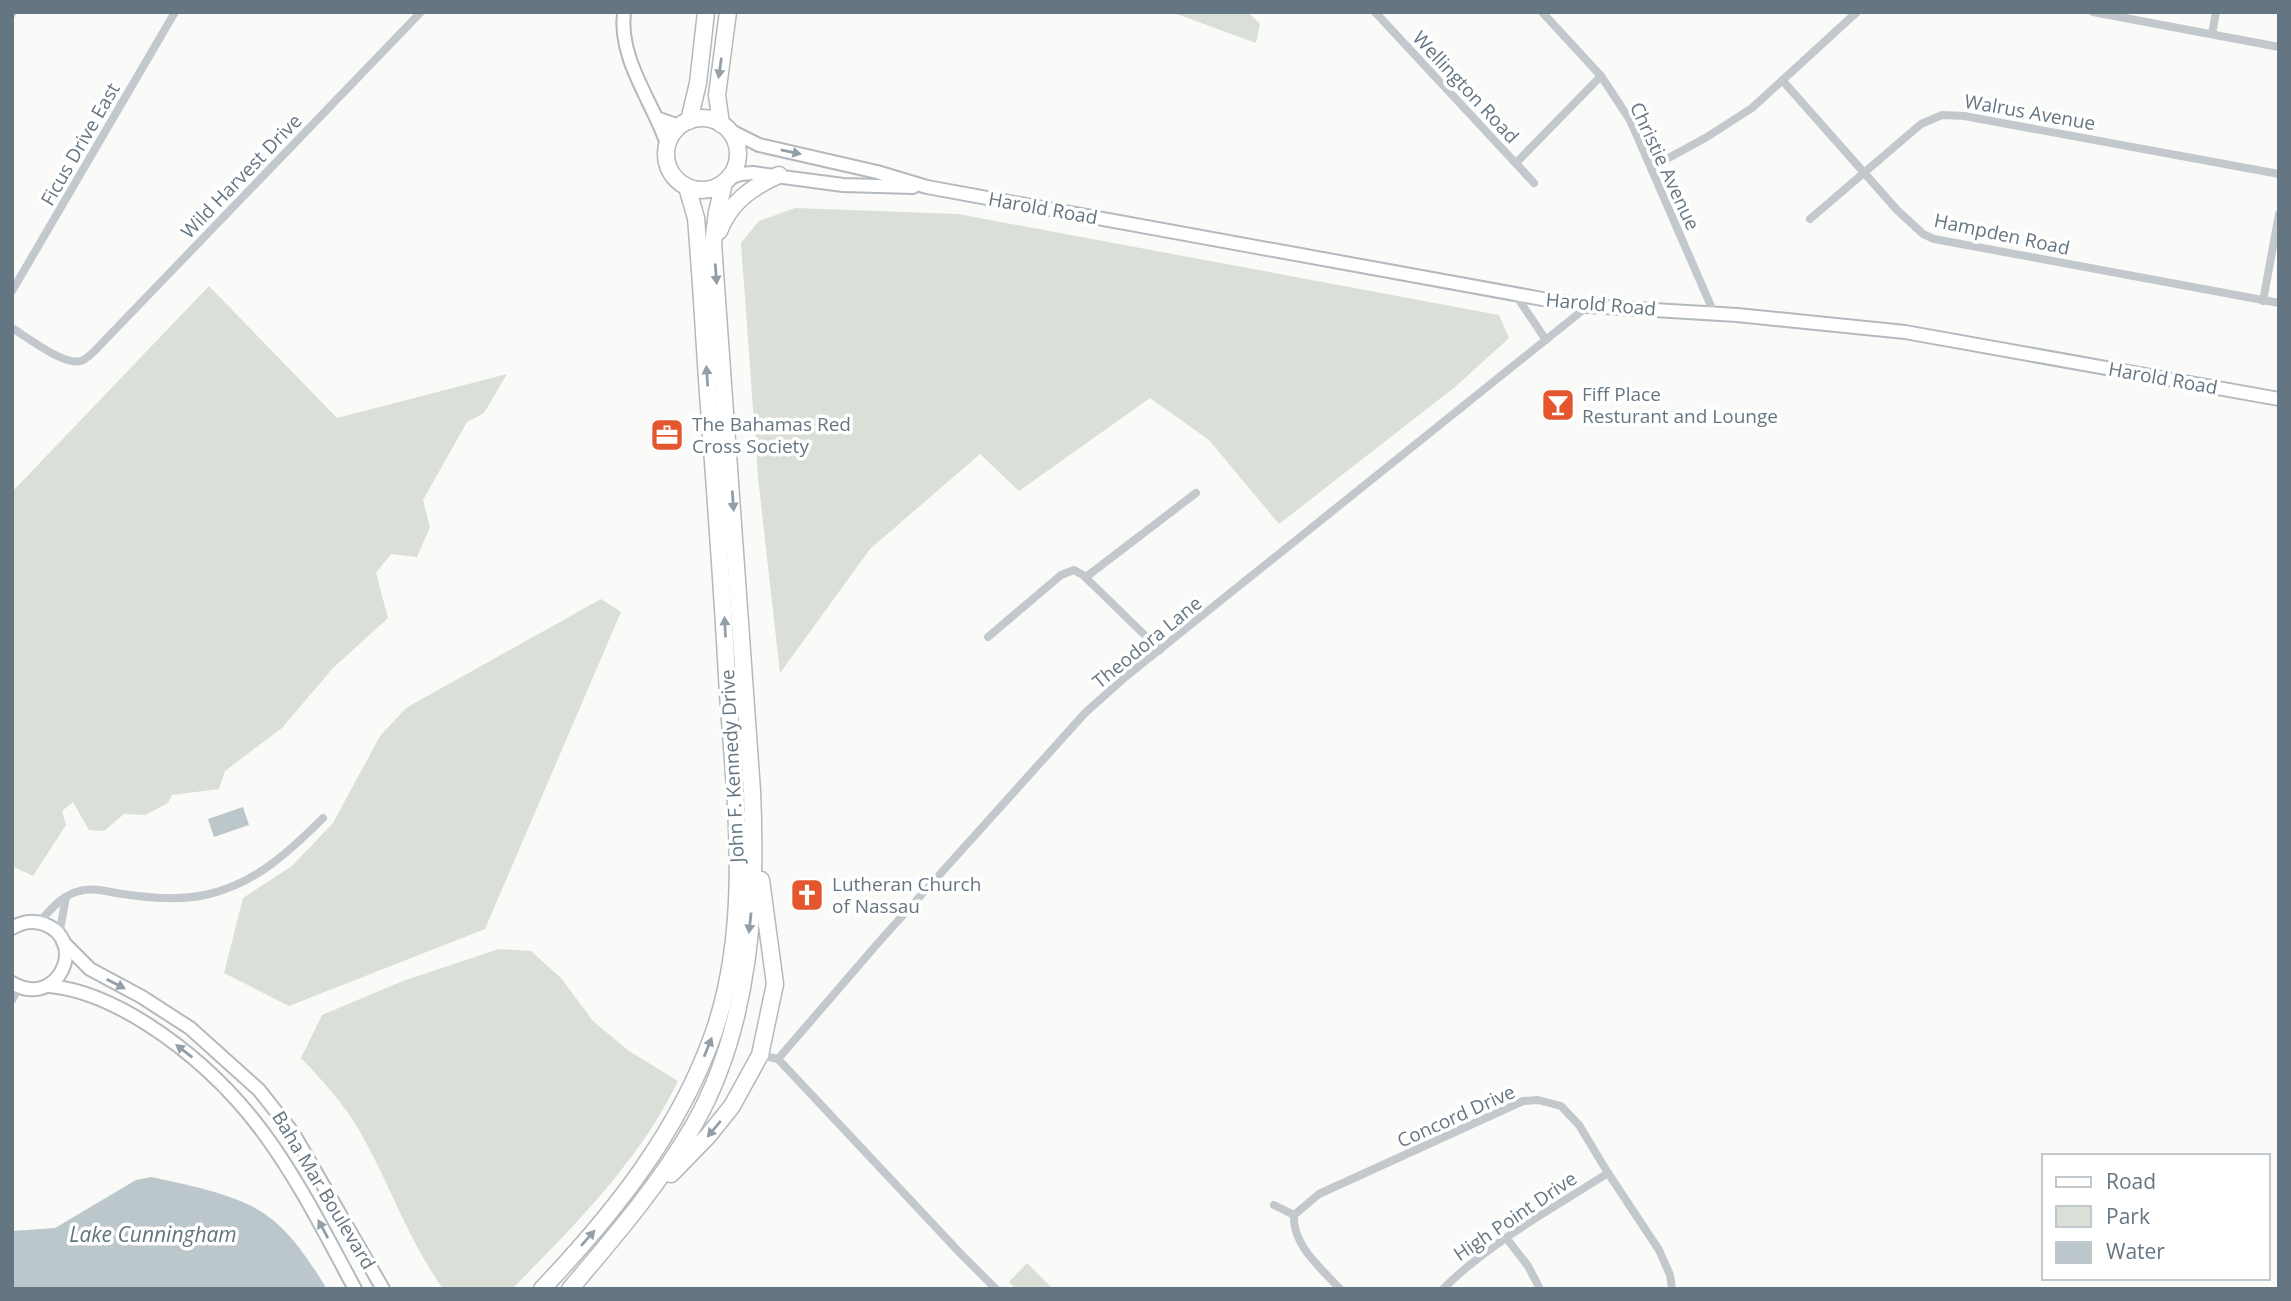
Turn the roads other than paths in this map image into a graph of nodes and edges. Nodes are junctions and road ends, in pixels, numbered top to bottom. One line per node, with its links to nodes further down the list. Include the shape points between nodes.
1 (175, 12): 31 (street, Ficus Drive East)
2 (421, 12): 37 (street, Wild Harvest Drive, via 82,360 60,357)
3 (624, 12): 15 (main road, via 622,25 632,65)
4 (706, 12): 16 (highway, via 698,83)
5 (728, 12): 17 (highway, John F. Kennedy Drive, one-way to 17, via 717,95)
6 (1375, 12): 19 (street, Wellington Road)
7 (1542, 12): 13 (street, Christie Avenue)
8 (1857, 12): 14 (street)
9 (2093, 12): 11 (street)
10 (2216, 12): 11 (street)
11 (2212, 34): 12 (street)
12 (2279, 47)
13 (1601, 76): 19 (street); 20 (street, Christie Avenue, via 1630,120)
14 (1783, 80): 20 (street, via 1728,124); 21 (street, Hampden Road)
15 (659, 119): 16 (main road); 18 (main road)
16 (684, 124): 17 (highway, via 703,118); 18 (highway)
17 (724, 126): 24 (highway, John F. Kennedy Drive, via 738,152); 27 (main road, Harold Road, one-way to 27, via 759,145)
18 (667, 144): 26 (highway, John F. Kennedy Drive, via 670,171)
19 (1516, 163): 25 (street, Wellington Road)
20 (1652, 167): 36 (street, Christie Avenue)
21 (1863, 172): 22 (street, Walrus Avenue, via 1921,124 1952,115); 29 (street, Walrus Avenue); 33 (street, Hampden Road, via 1911,224 1934,239)
22 (2279, 174)
23 (779, 175): 24 (main road, Harold Road, via 747,173); 27 (main road, Harold Road, via 843,185); 30 (highway, via 741,197)
24 (727, 180): 26 (highway, via 706,190); 30 (highway, John F. Kennedy Drive)
25 (1534, 183)
26 (687, 187): 62 (highway, John F. Kennedy Drive, one-way to 26, via 638,1178 680,1110 714,1032 732,962 738,862 696,218)
27 (927, 187): 32 (main road, Harold Road)
28 (2279, 214): 33 (street)
29 (1810, 219)
30 (713, 244): 45 (highway, John F. Kennedy Drive, one-way to 45)
31 (12, 291)
32 (1515, 294): 35 (main road, Harold Road); 38 (street)
33 (2263, 300): 34 (street, Hampden Road)
34 (2279, 303)
35 (1588, 306): 36 (main road, Harold Road); 38 (street, Theodora Lane)
36 (1714, 313): 39 (main road, Harold Road, via 1905,332)
37 (12, 328)
38 (1546, 340): 43 (street, Theodora Lane)
39 (2279, 399)
40 (1196, 493): 41 (street)
41 (1086, 578): 42 (street, via 1074,570 1061,575); 43 (street)
42 (988, 637)
43 (1160, 650): 54 (street, Theodora Lane, via 1060,738)
44 (323, 818): 46 (street, via 252,878 209,894 150,897 95,889)
45 (755, 857): 53 (highway, via 775,984); 56 (highway, John F. Kennedy Drive, one-way to 56, via 746,963 729,1043 696,1122)
46 (66, 897): 47 (street); 49 (street)
47 (39, 922): 48 (main road); 49 (main road, Baha Mar Boulevard, via 54,929)
48 (16, 924)
49 (61, 939): 51 (main road, via 66,950 64,967); 61 (main road, Baha Mar Boulevard, one-way to 61, via 90,969 190,1028 259,1090 293,1133)
50 (15, 985): 51 (main road, Baha Mar Boulevard, via 31,990); 52 (street)
51 (48, 985): 60 (main road, Baha Mar Boulevard, one-way to 51, via 280,1153 214,1075 158,1031 116,1007 83,992)
52 (12, 1000)
53 (760, 1055): 54 (street); 56 (highway, one-way to 56, via 732,1106)
54 (778, 1059): 64 (street)
55 (1608, 1173): 58 (street, Concord Drive, via 1579,1125 1561,1106 1523,1101 1319,1194); 59 (street, High Point Drive); 68 (street, Concord Drive, via 1659,1250)
56 (642, 1203): 63 (highway, John F. Kennedy Drive)
57 (1274, 1205): 58 (street)
58 (1294, 1215): 65 (street, via 1304,1249)
59 (1507, 1239): 66 (street, High Point Drive, via 1468,1265); 67 (street)
60 (355, 1289)
61 (383, 1289)
62 (542, 1289)
63 (570, 1289)
64 (996, 1289)
65 (1340, 1289)
66 (1443, 1289)
67 (1540, 1289)
68 (1672, 1289)

